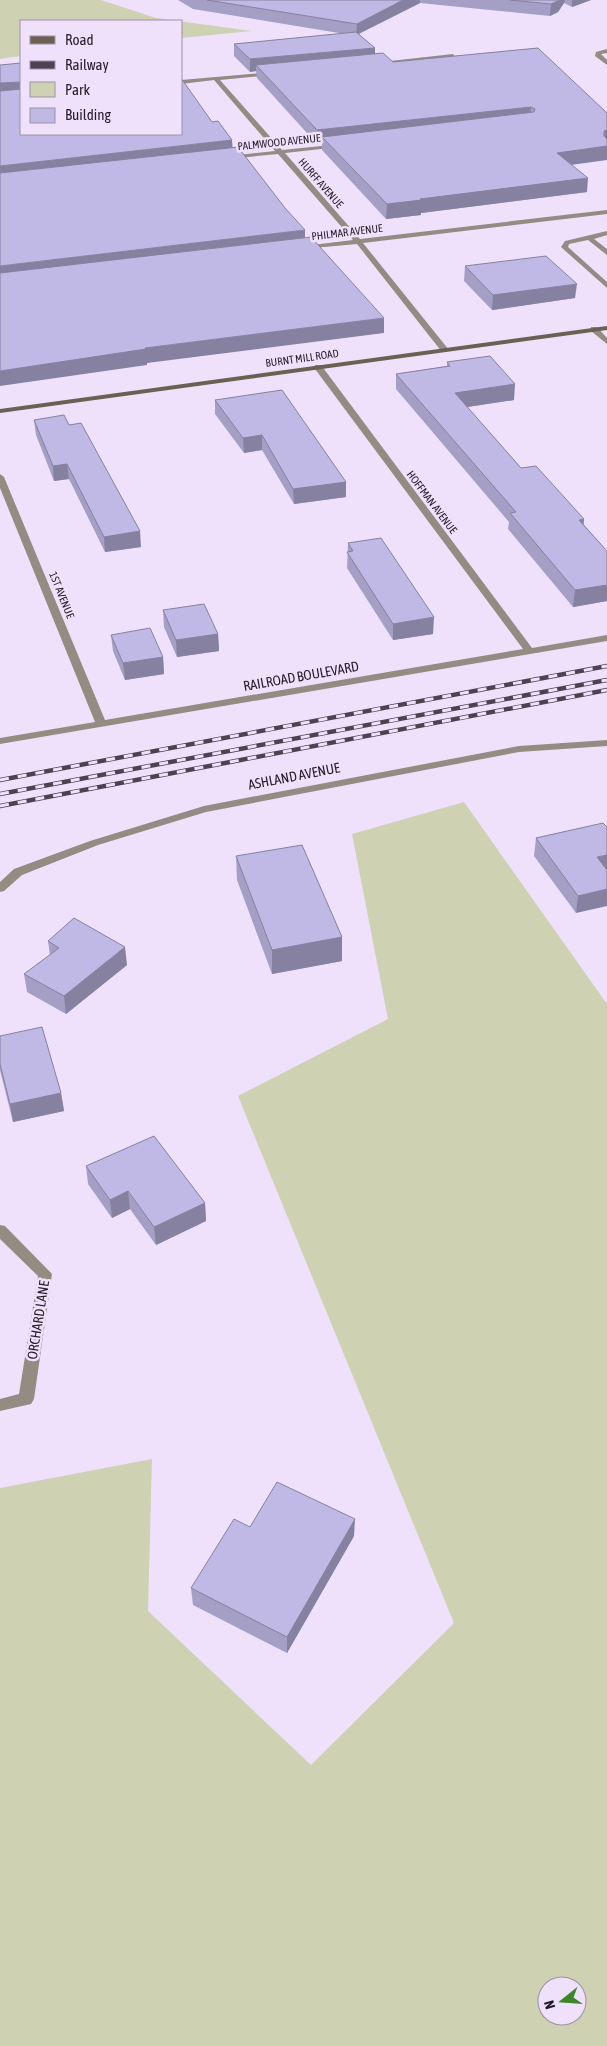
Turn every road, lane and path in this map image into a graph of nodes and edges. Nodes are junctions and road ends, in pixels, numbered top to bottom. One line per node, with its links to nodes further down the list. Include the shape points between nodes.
1 (607, 51): 3 (street, via 598,53 598,56)
2 (453, 56): 4 (street)
3 (607, 63)
4 (364, 64)
5 (285, 72): 6 (street)
6 (216, 79): 7 (street); 9 (street, HURFF AVENUE)
7 (182, 82)
8 (347, 145): 9 (street, PALMWOOD AVENUE)
9 (279, 152): 10 (street, PALMWOOD AVENUE); 14 (street, HURFF AVENUE)
10 (222, 158)
11 (607, 212): 14 (street, PHILMAR AVENUE)
12 (607, 233): 13 (street)
13 (592, 240): 16 (street); 17 (street, via 567,242 564,247)
14 (358, 241): 15 (street, PHILMAR AVENUE); 21 (street, HURFF AVENUE)
15 (300, 248)
16 (607, 253)
17 (607, 286)
18 (607, 328): 19 (main road, BURNT MILL ROAD)
19 (594, 329): 20 (street); 21 (main road, BURNT MILL ROAD)
20 (607, 342)
21 (445, 350): 22 (main road, BURNT MILL ROAD)
22 (318, 367): 23 (main road, BURNT MILL ROAD); 26 (street, HOFFMAN AVENUE)
23 (0, 411)
24 (0, 477): 27 (street, 1ST AVENUE)
25 (607, 638): 26 (street, RAILROAD BOULEVARD)
26 (529, 651): 27 (street, RAILROAD BOULEVARD)
27 (101, 723): 28 (street, RAILROAD BOULEVARD)
28 (0, 741)
29 (607, 743): 30 (street, ASHLAND AVENUE, via 519,749 204,808 94,843 18,872)
30 (0, 888)
31 (0, 1230): 32 (street, ORCHARD LANE, via 45,1274 26,1399)
32 (0, 1405)

